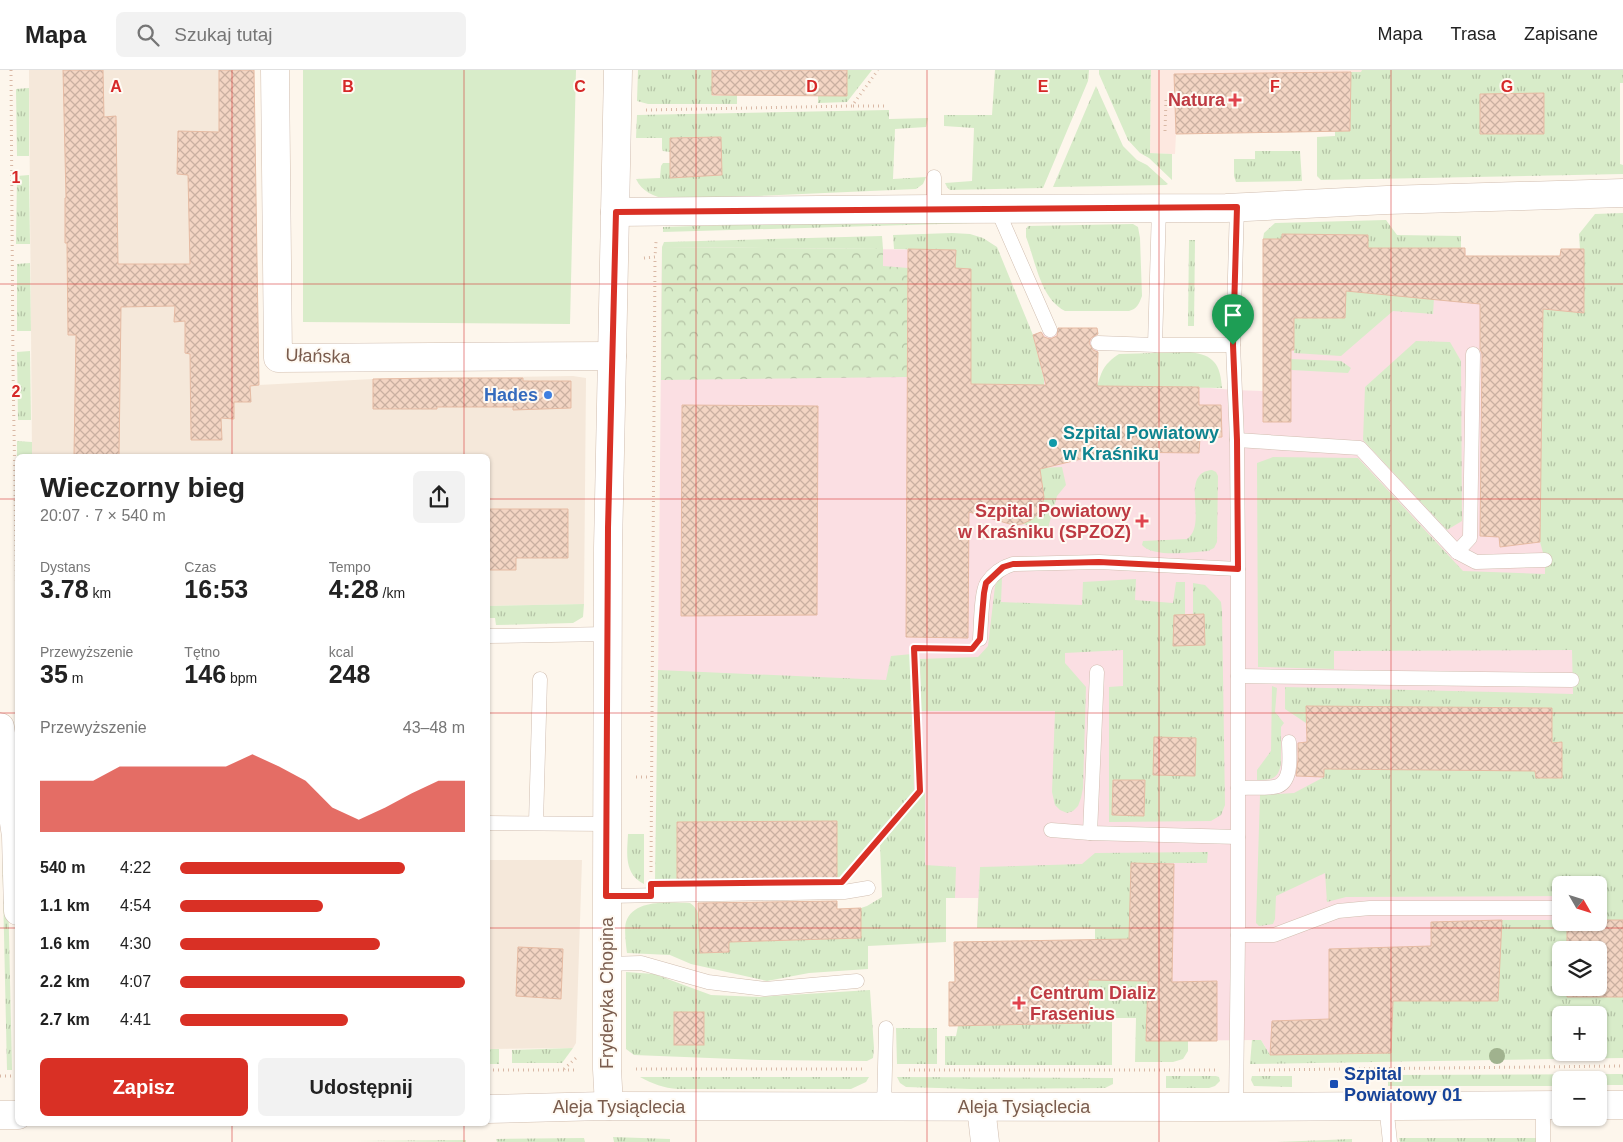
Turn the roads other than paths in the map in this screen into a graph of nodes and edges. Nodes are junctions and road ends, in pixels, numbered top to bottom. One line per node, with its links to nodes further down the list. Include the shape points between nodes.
1 (275, 70): 15 (street, Ułańska, via 278,358)
2 (618, 70): 9 (street, Fryderyka Chopina)
3 (934, 177): 7 (lane)
4 (1623, 193): 5 (street)
5 (1237, 207): 6 (street); 12 (lane)
6 (1159, 208): 8 (street); 13 (lane)
7 (934, 209): 8 (street); 9 (street)
8 (997, 209): 10 (lane)
9 (616, 212): 15 (street, Fryderyka Chopina)
10 (1050, 330)
11 (1098, 343): 13 (lane)
12 (1233, 345): 13 (lane); 16 (lane)
13 (1155, 346)
14 (1473, 354): 17 (lane, via 1470,538)
15 (612, 356): 20 (street, Fryderyka Chopina)
16 (1237, 440): 17 (lane, via 1360,448); 19 (lane)
17 (1457, 552): 18 (lane, via 1476,562)
18 (1545, 560)
19 (1238, 569): 22 (lane, via 1099,562 1013,564 1003,567 986,583); 24 (lane)
20 (608, 634): 21 (lane); 32 (street, Fryderyka Chopina)
21 (490, 636)
22 (980, 639)
23 (1097, 672): 35 (lane)
24 (1238, 676): 26 (lane); 29 (lane)
25 (540, 679): 31 (lane)
26 (1572, 680)
27 (0, 727): 33 (street)
28 (1289, 742): 29 (lane, via 1288,775 1284,781 1278,786)
29 (1238, 788): 36 (lane)
30 (490, 823): 31 (lane)
31 (536, 823): 32 (lane)
32 (608, 824): 38 (street, Fryderyka Chopina)
33 (15, 829)
34 (1051, 830): 35 (lane)
35 (1090, 833): 36 (lane)
36 (1238, 837): 40 (lane)
37 (868, 888): 38 (lane, via 844,892)
38 (606, 896): 41 (street, Fryderyka Chopina)
39 (1552, 908): 40 (lane, via 1338,910 1274,935)
40 (1238, 935): 51 (lane)
41 (607, 964): 42 (lane, via 641,963 708,982 765,989); 48 (street, Fryderyka Chopina)
42 (857, 981)
43 (886, 1028): 49 (lane)
44 (1386, 1105): 45 (street, Aleja Tysiąclecia); 51 (street, Aleja Tysiąclecia); 56 (lane)
45 (1552, 1105): 57 (lane)
46 (1607, 1105): 47 (street)
47 (1623, 1105)
48 (609, 1106): 49 (street, Aleja Tysiąclecia); 52 (street, Aleja Tysiąclecia)
49 (884, 1107): 50 (street, Aleja Tysiąclecia)
50 (981, 1107): 51 (street, Aleja Tysiąclecia); 55 (street)
51 (1236, 1107)
52 (490, 1109)
53 (0, 1115): 54 (street)
54 (15, 1115)
55 (985, 1142)
56 (1390, 1142)
57 (1543, 1142)

